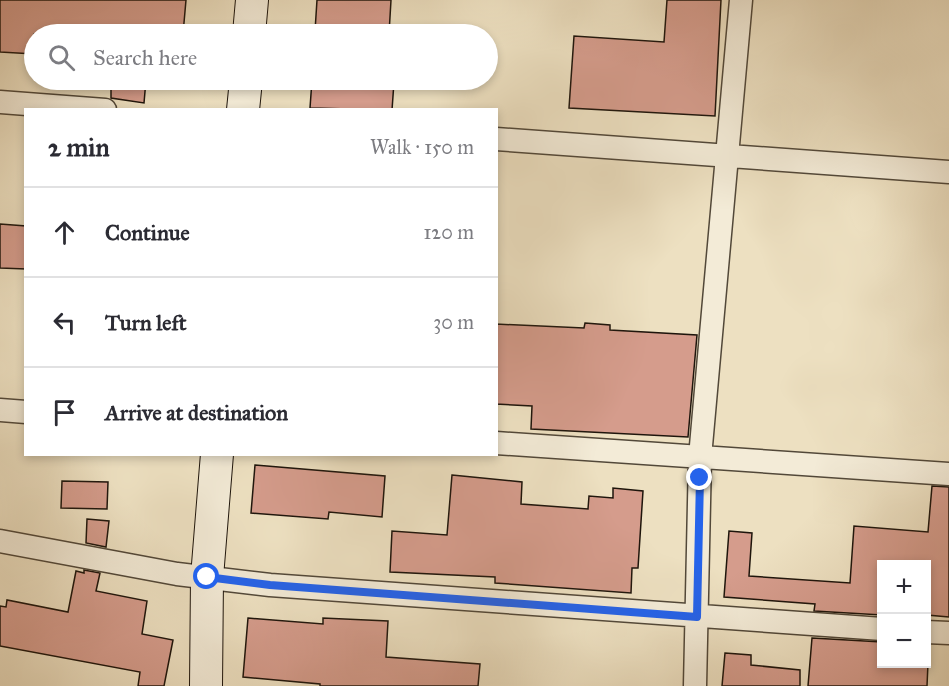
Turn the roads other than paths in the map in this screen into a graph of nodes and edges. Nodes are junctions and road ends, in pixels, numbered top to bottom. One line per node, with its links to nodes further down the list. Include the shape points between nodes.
1 (252, 0): 3 (street)
2 (741, 0): 9 (street)
3 (250, 24)
4 (245, 90): 7 (street)
5 (0, 102): 6 (street)
6 (79, 108)
7 (243, 108)
8 (498, 139): 9 (street)
9 (729, 157): 10 (street); 15 (street)
10 (949, 172)
11 (0, 410): 12 (street)
12 (24, 412)
13 (498, 443): 15 (street)
14 (218, 456): 18 (street)
15 (700, 457): 16 (street); 19 (street)
16 (949, 474)
17 (0, 541): 18 (street)
18 (207, 577): 19 (street); 23 (street)
19 (697, 617): 20 (street); 24 (street)
20 (877, 629)
21 (931, 632): 22 (street)
22 (949, 633)
23 (206, 686)
24 (695, 686)

